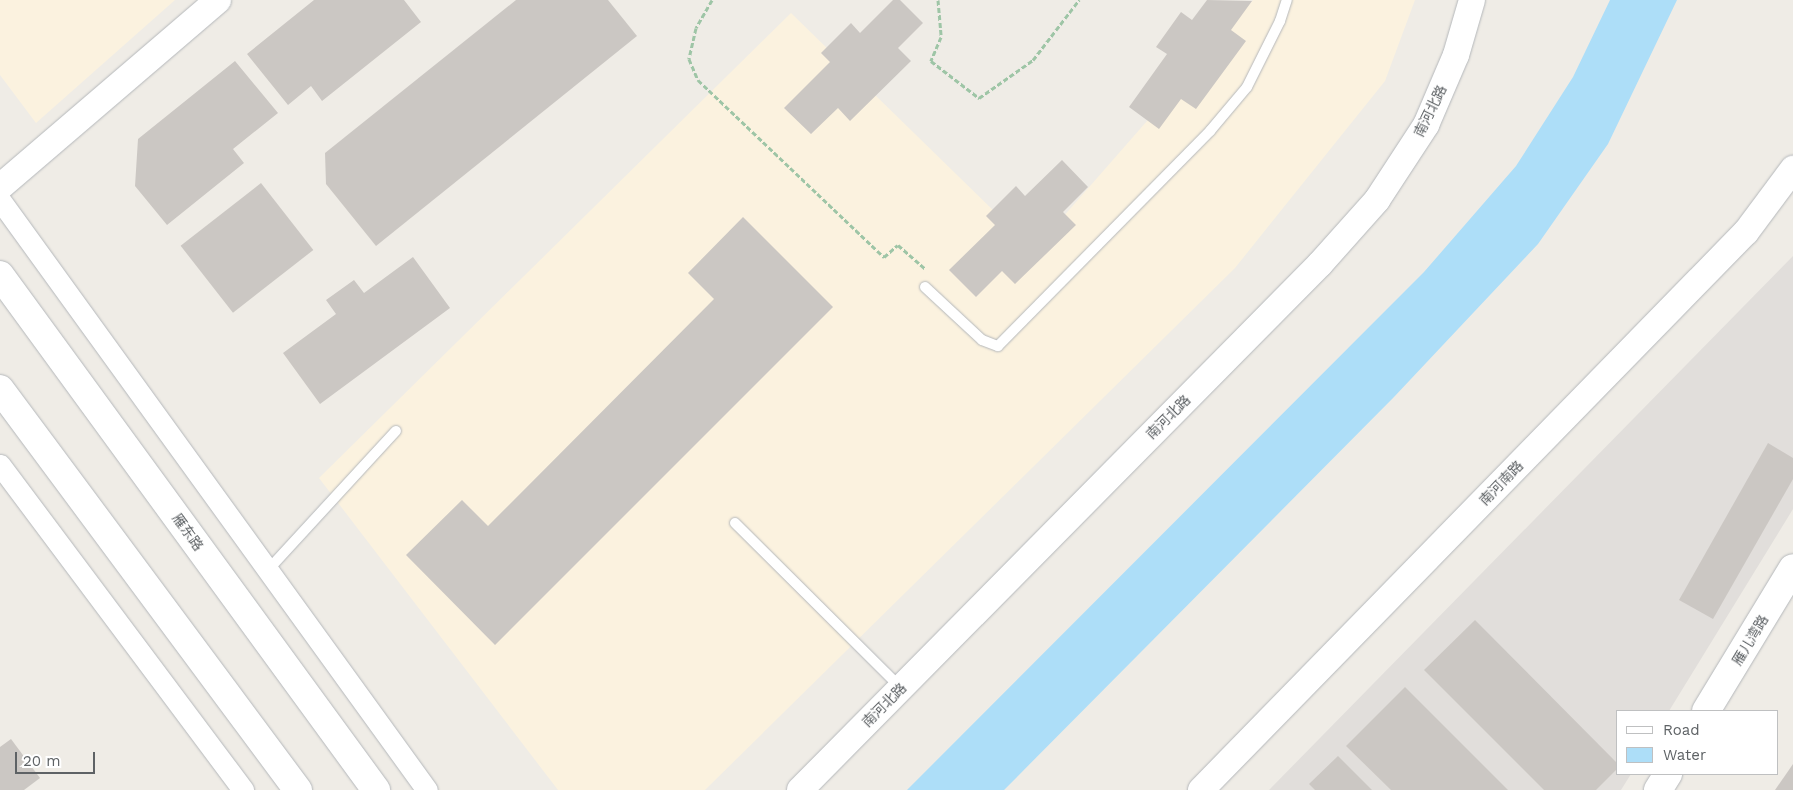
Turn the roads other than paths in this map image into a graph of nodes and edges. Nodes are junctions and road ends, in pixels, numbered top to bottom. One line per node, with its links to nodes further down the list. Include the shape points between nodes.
1 (218, 0): 5 (street)
2 (1287, 0): 8 (lane, via 1280,21 1241,94 1210,131 998,346 982,340)
3 (1472, 0): 15 (street, 南河北路, via 1456,55 1426,125 1377,200 1320,264)
4 (1793, 169): 23 (street, 南河南路, via 1746,232)
5 (0, 187)
6 (0, 200): 14 (street)
7 (0, 274): 20 (main road, 雁东路)
8 (925, 287)
9 (0, 389): 19 (main road)
10 (396, 431): 14 (lane)
11 (0, 464): 18 (street)
12 (735, 523): 15 (lane)
13 (1793, 568): 16 (main road, 雁儿湾路)
14 (268, 570): 21 (street)
15 (901, 687): 22 (street, 南河北路)
16 (1707, 710)
17 (1667, 775): 24 (main road)
18 (243, 790)
19 (298, 790)
20 (376, 790)
21 (427, 790)
22 (800, 790)
23 (1201, 790)
24 (1658, 790)

